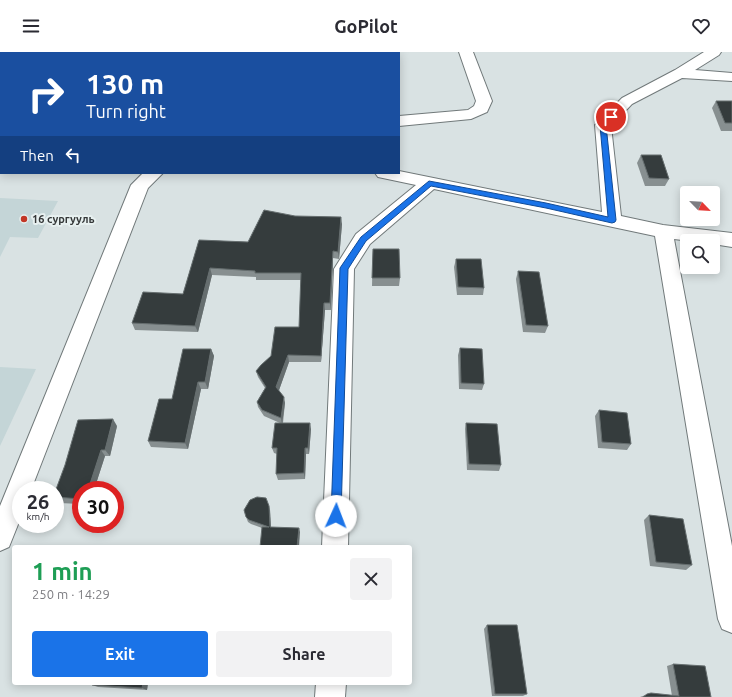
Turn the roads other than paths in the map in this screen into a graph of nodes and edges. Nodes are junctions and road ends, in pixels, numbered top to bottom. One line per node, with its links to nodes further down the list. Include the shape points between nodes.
1 (466, 52): 5 (street, via 484,101 481,109 471,114)
2 (714, 52): 3 (street)
3 (680, 73): 4 (street); 9 (street, via 627,101 603,125)
4 (732, 77)
5 (400, 121)
6 (153, 174): 12 (street, via 140,186)
7 (388, 174): 8 (street)
8 (429, 184): 9 (street); 13 (street, via 363,239 344,268)
9 (612, 220): 10 (street)
10 (663, 231): 11 (street); 14 (street)
11 (732, 240)
12 (0, 538)
13 (335, 545)
14 (732, 619)
15 (331, 685): 16 (street)
16 (330, 697)

